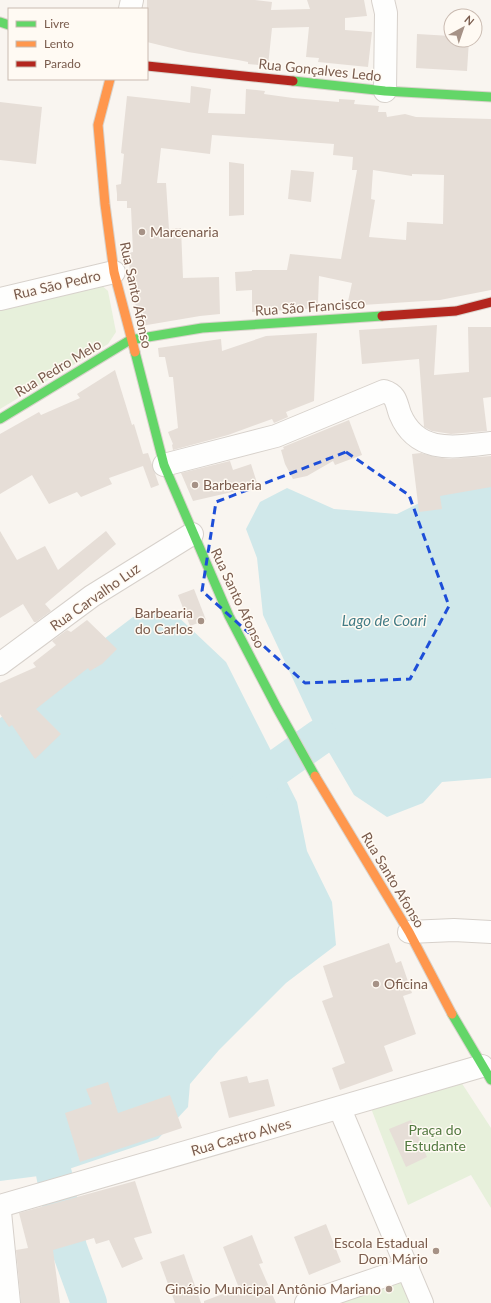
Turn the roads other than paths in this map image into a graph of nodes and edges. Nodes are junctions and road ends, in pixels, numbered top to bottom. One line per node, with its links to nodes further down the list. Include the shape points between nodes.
1 (383, 0): 4 (street, via 386,13)
2 (148, 66): 4 (main road, Rua Gonçalves Ledo)
3 (110, 80): 6 (main road, Rua Santo Afonso, via 98,125)
4 (385, 90): 5 (main road, Rua Gonçalves Ledo)
5 (491, 97)
6 (114, 272): 7 (street, Rua São Pedro); 9 (main road, Rua Santo Afonso)
7 (0, 299)
8 (491, 302): 9 (main road, Rua São Francisco, via 456,311 202,328)
9 (130, 340): 10 (main road, Rua Pedro Melo); 12 (main road, Rua Santo Afonso)
10 (0, 419)
11 (491, 444): 12 (street, via 444,448 423,441 411,434 400,415 396,398 384,391 276,436)
12 (164, 465): 13 (main road, Rua Santo Afonso)
13 (192, 534): 14 (street, Rua Carvalho Luz, via 92,596); 15 (main road, Rua Santo Afonso, via 229,616 277,708 342,823)
14 (0, 664)
15 (409, 932): 16 (street); 17 (main road, Rua Santo Afonso, via 435,984)
16 (491, 932)
17 (487, 1073): 18 (street, Rua Castro Alves)
18 (340, 1109): 19 (street, Rua Castro Alves); 21 (street)
19 (0, 1206)
20 (0, 1212): 22 (street)
21 (408, 1268): 23 (street); 24 (street)
22 (9, 1303)
23 (306, 1303)
24 (422, 1303)

